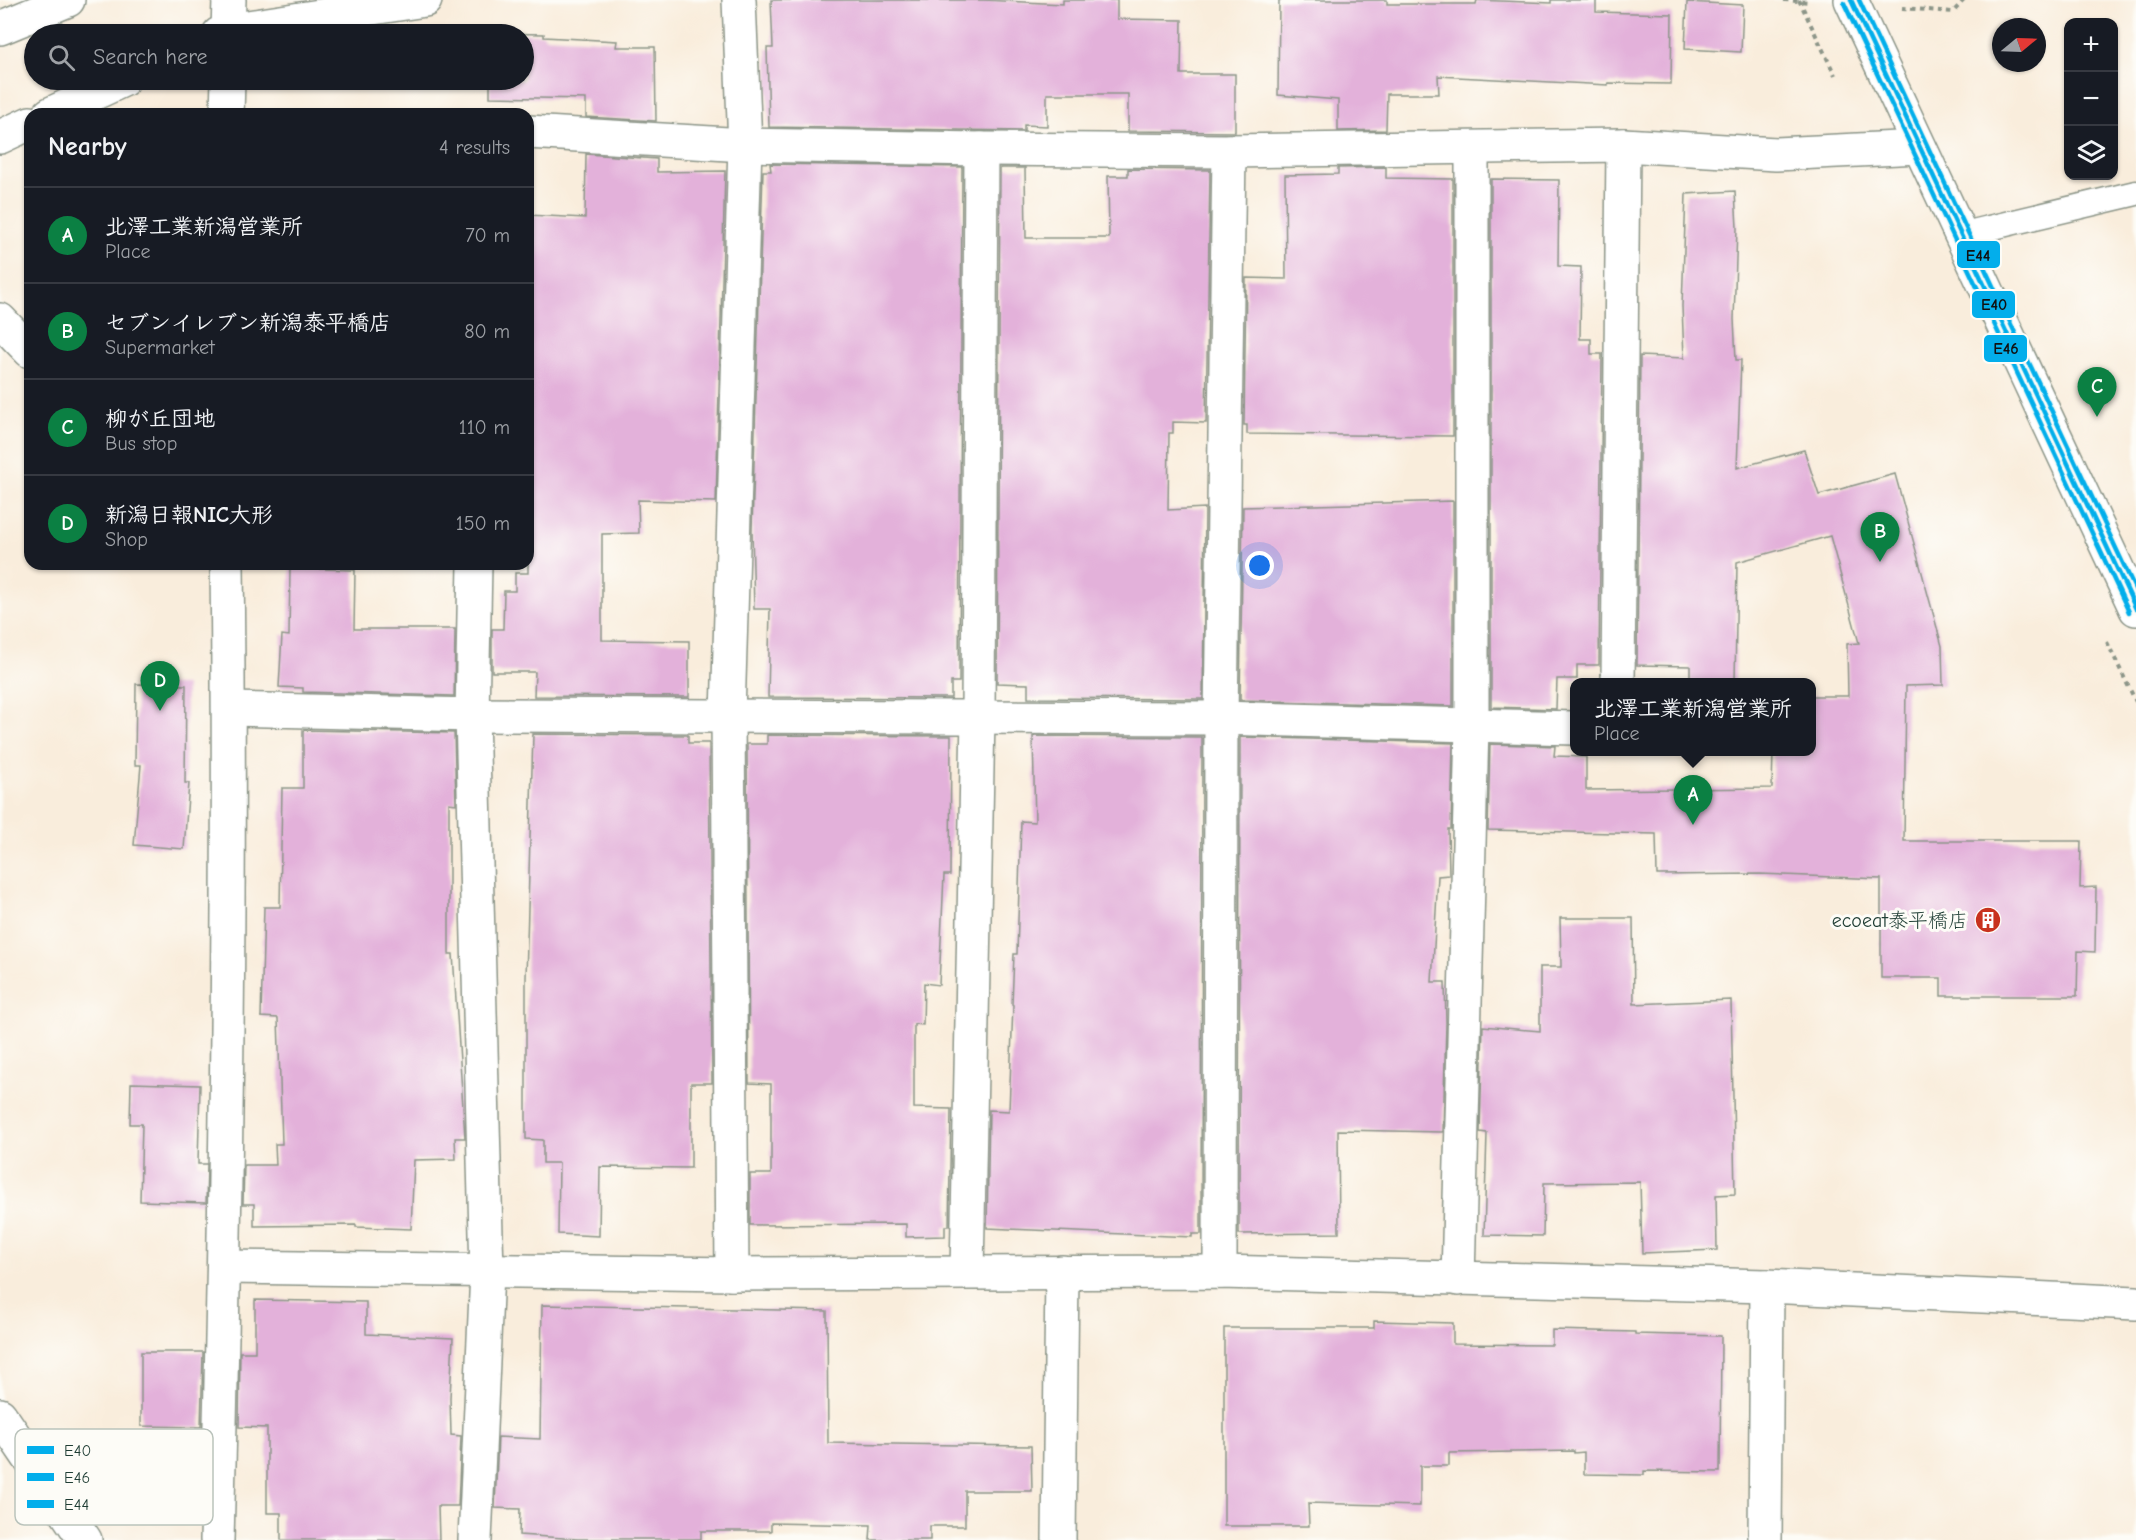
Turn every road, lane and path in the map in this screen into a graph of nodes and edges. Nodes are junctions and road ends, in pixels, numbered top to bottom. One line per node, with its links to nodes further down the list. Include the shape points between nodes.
1 (68, 0): 6 (street)
2 (425, 0): 5 (street)
3 (739, 0): 14 (street)
4 (1851, 0): 16 (street)
5 (234, 24)
6 (0, 28)
7 (102, 90): 9 (street)
8 (228, 90): 10 (street)
9 (63, 108)
10 (227, 108)
11 (24, 126): 13 (street)
12 (534, 132): 14 (street)
13 (0, 137)
14 (745, 145): 18 (street); 30 (street)
15 (1623, 145): 16 (street, via 1776,154); 17 (street); 27 (street)
16 (1919, 147): 21 (street)
17 (1472, 148): 19 (street); 33 (street)
18 (981, 149): 19 (street); 31 (street)
19 (1229, 151): 32 (street)
20 (2136, 193): 21 (lane)
21 (1960, 235): 26 (street)
22 (0, 320): 23 (street)
23 (24, 345)
24 (226, 570): 28 (street)
25 (475, 570): 29 (street)
26 (2136, 609)
27 (1618, 678)
28 (229, 709): 29 (street); 35 (street)
29 (472, 715): 30 (street); 36 (street)
30 (728, 715): 31 (street); 40 (street)
31 (978, 717): 32 (street); 37 (street)
32 (1221, 718): 33 (street); 39 (street)
33 (1472, 726): 34 (street); 41 (street)
34 (1570, 728)
35 (224, 1267): 36 (street); 48 (street)
36 (487, 1272): 40 (street); 49 (street)
37 (968, 1272): 38 (street); 40 (street)
38 (1062, 1272): 39 (street); 50 (street)
39 (1220, 1272): 41 (street)
40 (732, 1274)
41 (1458, 1279): 42 (street)
42 (1767, 1286): 43 (street); 51 (street)
43 (2136, 1303)
44 (1, 1417): 45 (street)
45 (15, 1438)
46 (75, 1525): 47 (street)
47 (85, 1540)
48 (217, 1540)
49 (475, 1540)
50 (1059, 1540)
51 (1765, 1540)

